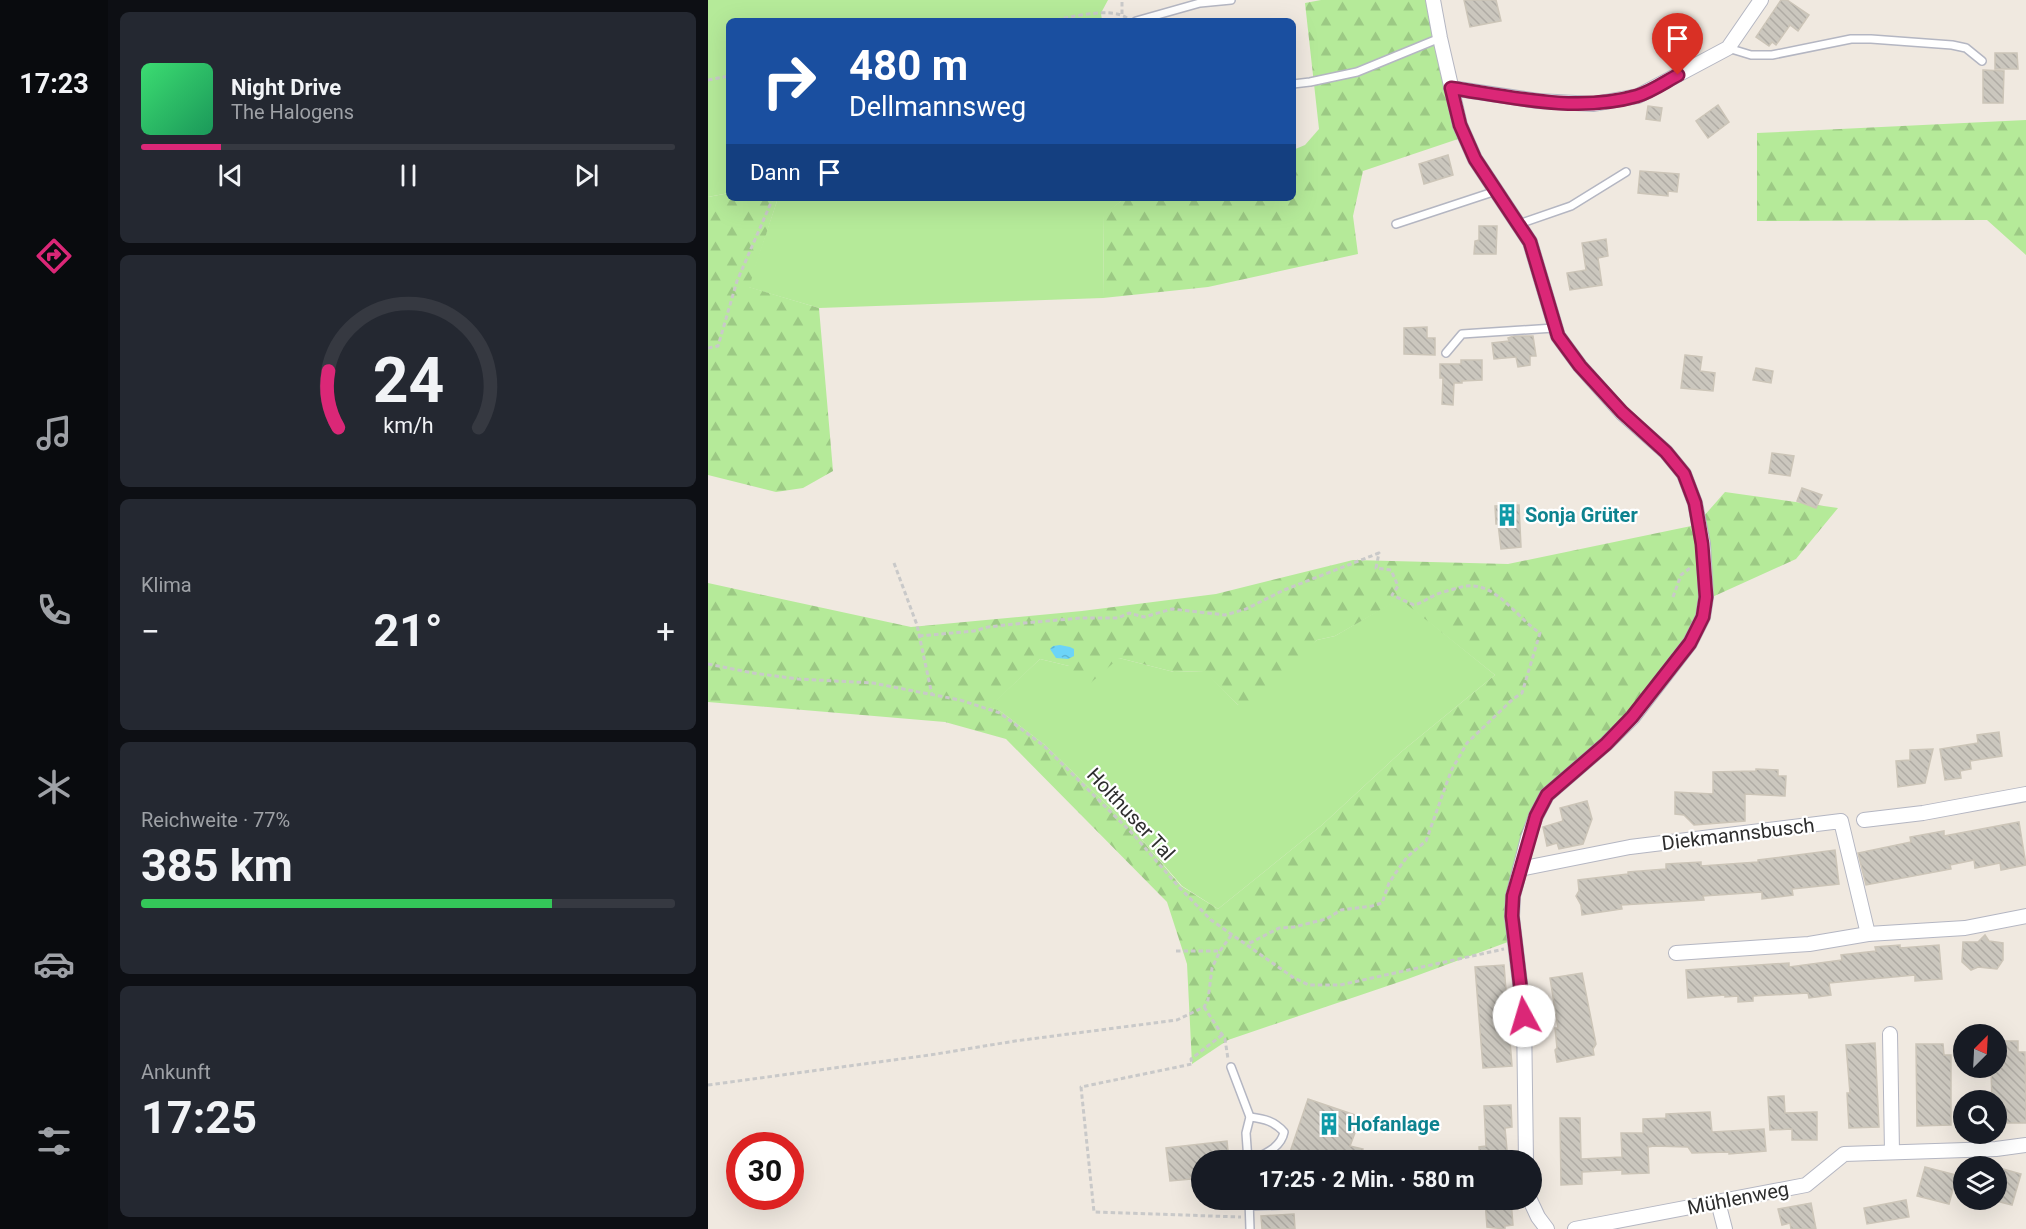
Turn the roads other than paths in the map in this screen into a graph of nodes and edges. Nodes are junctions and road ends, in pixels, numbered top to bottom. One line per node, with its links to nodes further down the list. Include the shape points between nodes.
1 (1230, 0): 4 (lane, via 1200,3)
2 (1433, 0): 5 (street)
3 (1761, 0): 6 (street)
4 (1147, 18)
5 (1440, 38): 8 (lane, via 1357,72); 9 (street)
6 (1728, 48): 7 (lane, via 1751,55 1772,55 1851,39 1871,39 1952,45 1966,48); 9 (street, via 1638,96 1594,104 1538,101)
7 (1982, 62)
8 (1296, 83)
9 (1451, 88): 11 (street, via 1460,125 1475,159)
10 (1626, 172): 13 (lane, via 1571,206)
11 (1496, 191): 12 (lane); 13 (street)
12 (1396, 224)
13 (1519, 224): 14 (street, via 1539,267)
14 (1554, 328): 15 (lane, via 1462,334); 18 (street, via 1580,366 1684,474 1695,503 1706,597 1703,617 1690,643 1626,724 1547,795 1536,816)
15 (1446, 353)
16 (2026, 794): 17 (street)
17 (1864, 820)
18 (1520, 869): 20 (street, Diekmannsbusch, via 1630,848 1841,821); 28 (street, via 1512,916 1524,1016)
19 (2026, 916): 20 (street, via 1965,928)
20 (1868, 934): 21 (street, via 1809,944)
21 (1676, 953)
22 (1890, 1034): 29 (street)
23 (1231, 1067): 24 (lane)
24 (1250, 1117): 26 (lane); 27 (lane, via 1266,1119 1284,1132 1282,1140)
25 (2026, 1145): 29 (street, Mühlenweg)
26 (1248, 1150)
27 (1270, 1150)
28 (1526, 1150)
29 (1892, 1152): 30 (street, Mühlenweg, via 1844,1154 1806,1185)
30 (1718, 1202): 35 (street, Mühlenweg); 36 (street)
31 (1250, 1210): 33 (lane)
32 (1534, 1210): 34 (street)
33 (1250, 1229)
34 (1547, 1229)
35 (1575, 1229)
36 (1725, 1229)

